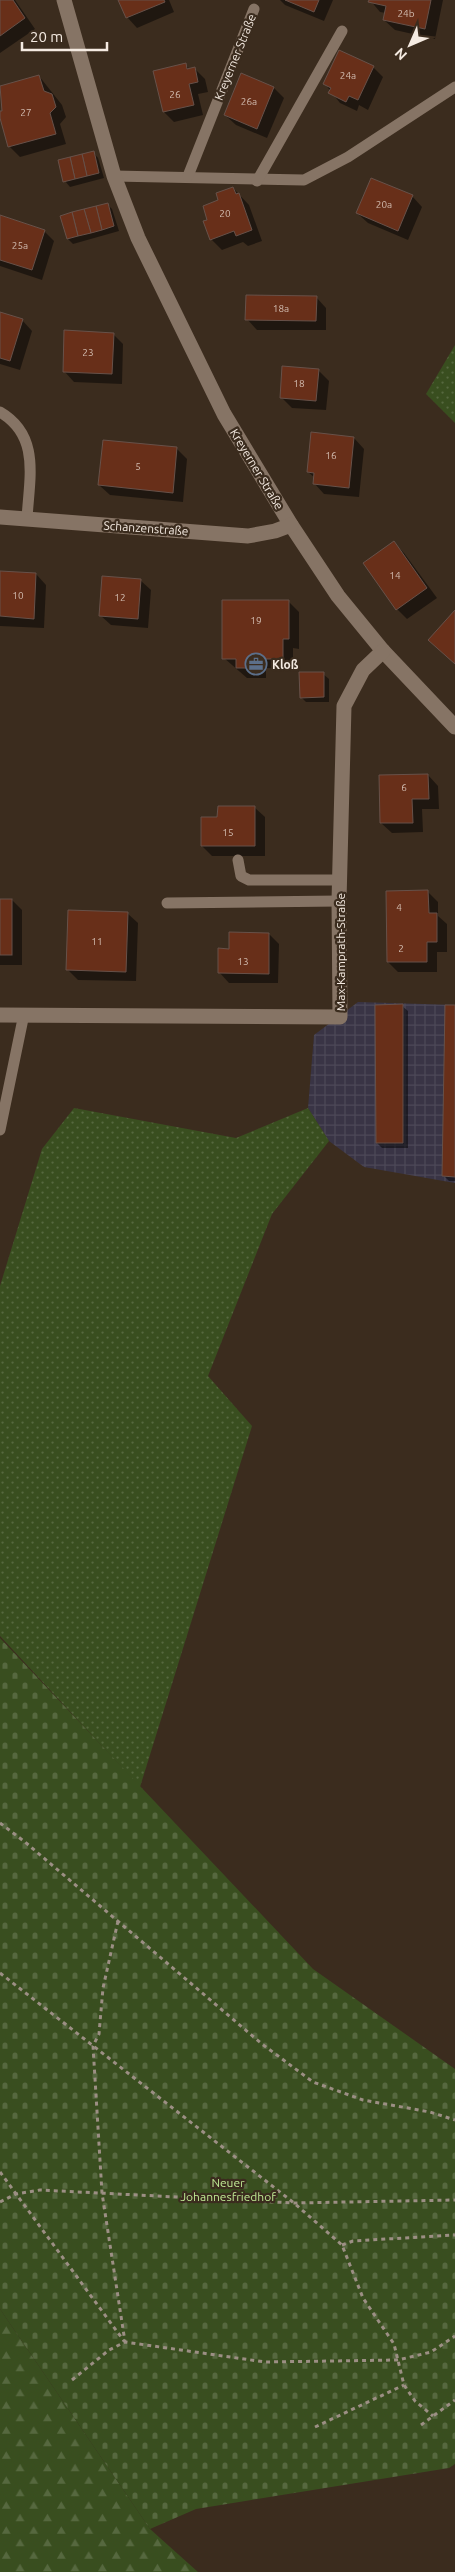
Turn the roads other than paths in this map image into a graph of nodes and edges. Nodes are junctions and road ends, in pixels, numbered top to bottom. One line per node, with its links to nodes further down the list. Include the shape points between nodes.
1 (64, 0): 5 (street, Kreyerner Straße)
2 (254, 9): 6 (lane, Kreyerner Straße)
3 (342, 32): 7 (lane)
4 (455, 87): 7 (lane, via 304,180)
5 (114, 176): 6 (lane); 11 (street, Kreyerner Straße, via 138,238 224,414)
6 (188, 176): 7 (lane)
7 (257, 181)
8 (0, 412): 10 (lane, via 12,419 29,448)
9 (0, 517): 10 (street, Schanzenstraße)
10 (27, 519): 11 (street, Schanzenstraße, via 248,536)
11 (291, 525): 12 (street, Kreyerner Straße, via 338,596)
12 (383, 651): 13 (street, Kreyerner Straße); 15 (street, Max-Kamprath-Straße, via 363,670 344,706)
13 (455, 727)
14 (238, 860): 15 (lane, via 241,876 249,880)
15 (340, 880): 16 (street, Max-Kamprath-Straße)
16 (339, 901): 17 (lane); 18 (street, Max-Kamprath-Straße, via 340,1017)
17 (167, 902)
18 (24, 1014): 19 (street, Max-Kamprath-Straße); 20 (lane)
19 (0, 1015)
20 (0, 1130)

